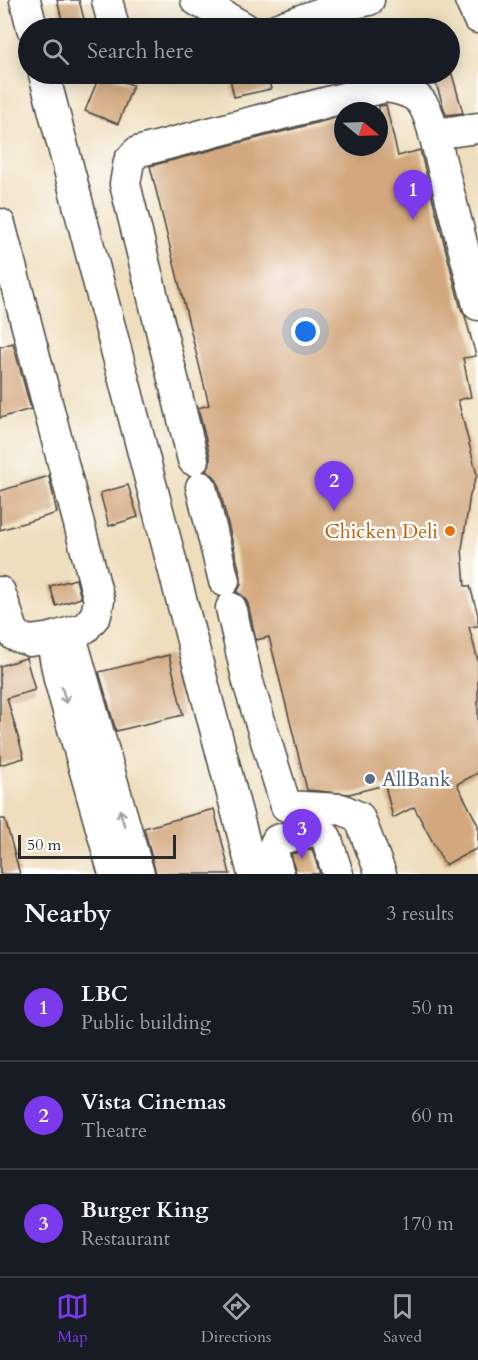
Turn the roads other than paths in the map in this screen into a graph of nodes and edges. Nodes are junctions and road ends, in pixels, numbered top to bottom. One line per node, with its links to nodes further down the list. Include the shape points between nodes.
1 (25, 0): 6 (street)
2 (107, 0): 7 (street)
3 (196, 0): 8 (street)
4 (470, 0): 10 (street)
5 (349, 2): 9 (street)
6 (30, 18)
7 (112, 18)
8 (228, 18)
9 (305, 18)
10 (478, 18)
11 (47, 84): 20 (street)
12 (478, 128): 13 (street)
13 (434, 134): 15 (street); 23 (street, via 420,99 413,93 385,87 137,152 129,162 125,184 248,682 286,806 341,810 359,817)
14 (0, 224): 17 (street, via 99,600 96,615 85,628)
15 (478, 304)
16 (0, 592): 17 (street, via 15,636 30,641)
17 (60, 635): 18 (street, one-way to 18, via 59,679); 19 (street, one-way to 17)
18 (114, 874)
19 (139, 874)
20 (253, 874)
21 (279, 874): 22 (street, via 273,845 277,840 316,830 326,837)
22 (338, 874)
23 (381, 874)

